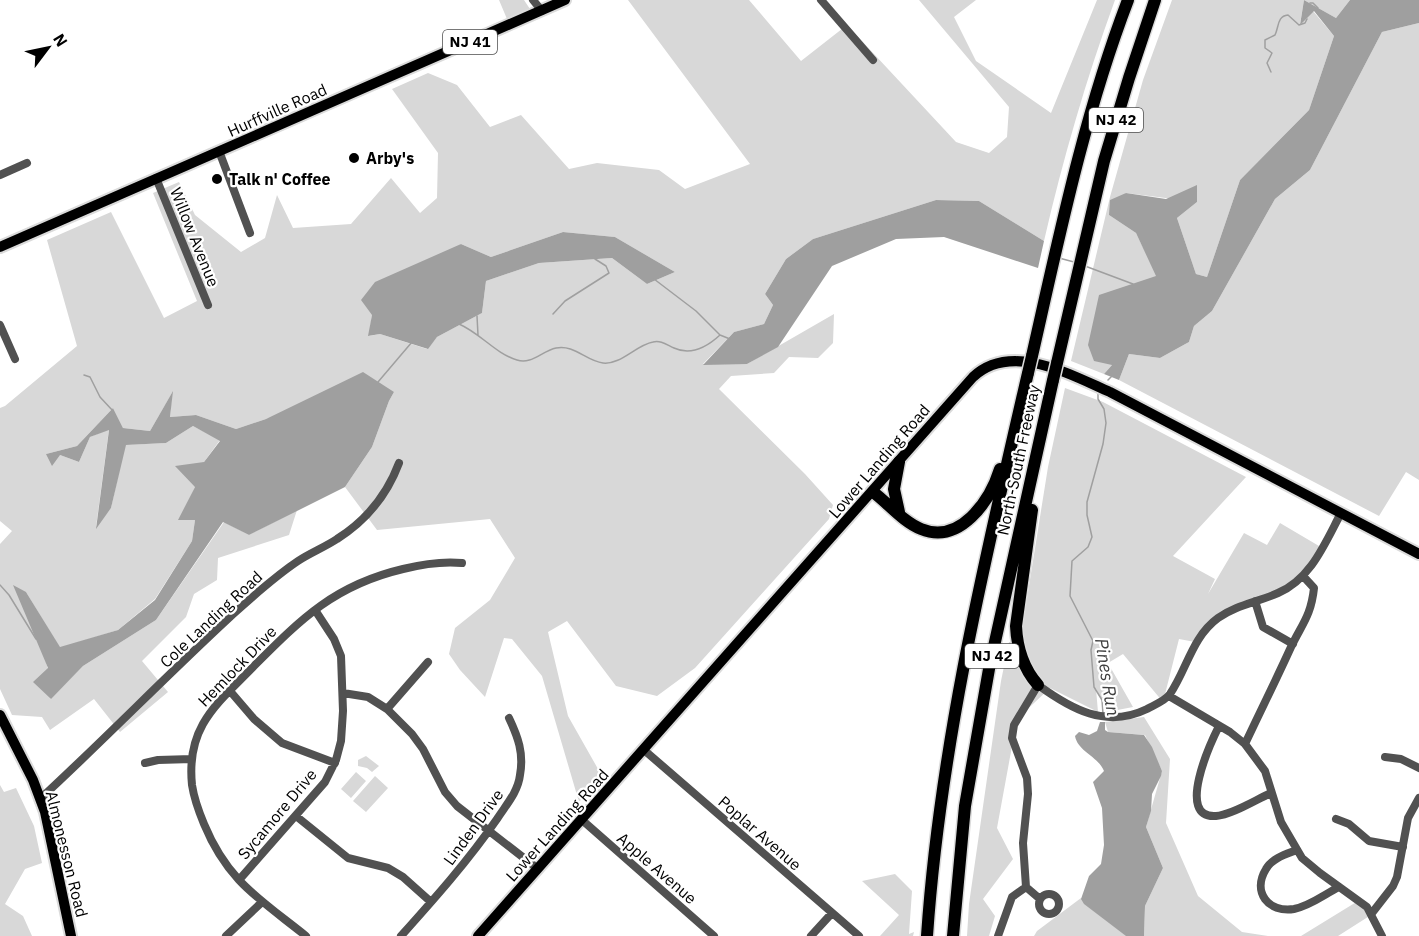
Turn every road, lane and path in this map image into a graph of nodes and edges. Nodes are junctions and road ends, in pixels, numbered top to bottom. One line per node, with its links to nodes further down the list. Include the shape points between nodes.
1 (533, 0): 7 (street)
2 (565, 0): 7 (main road, Hurffville Road / NJ 41)
3 (821, 0): 9 (street)
4 (1121, 0): 8 (highway)
5 (1128, 0): 8 (highway, North-South Freeway / NJ 42)
6 (1155, 0): 19 (highway, North-South Freeway / NJ 42, bridge, via 1104,161)
7 (542, 11): 10 (main road, Hurffville Road / NJ 41)
8 (1118, 26): 20 (highway, North-South Freeway / NJ 42, bridge, via 1059,235)
9 (873, 60)
10 (219, 151): 13 (main road, Hurffville Road / NJ 41); 14 (street)
11 (27, 163): 12 (street)
12 (0, 175)
13 (156, 178): 15 (main road, Hurffville Road / NJ 41); 16 (street, Willow Avenue)
14 (250, 233)
15 (0, 248)
16 (208, 305)
17 (0, 325): 18 (street)
18 (15, 359)
19 (1040, 439): 33 (highway, via 1016,626 1024,664); 75 (highway, North-South Freeway / NJ 42, via 989,669 965,806)
20 (1012, 444): 24 (highway, via 988,497 964,523 948,531 928,531); 74 (highway, North-South Freeway / NJ 42, via 967,651 942,798)
21 (899, 462): 23 (main road, Lower Landing Road); 24 (highway, via 894,489); 25 (main road, Lower Landing Road, via 977,373 999,362 1015,361 1072,375 1110,392)
22 (399, 463): 49 (street, Cole Landing Road, via 380,502 361,520 272,580)
23 (873, 492): 24 (highway); 42 (main road, Lower Landing Road)
24 (900, 513)
25 (1341, 513): 26 (main road, Lower Landing Road); 28 (street)
26 (1419, 554)
27 (462, 563): 30 (street, Hemlock Drive, via 444,561 377,575 342,591)
28 (1303, 576): 29 (street, via 1292,586); 31 (street, via 1314,588 1312,604)
29 (1255, 602): 31 (street, via 1263,627); 36 (street, via 1227,612 1206,628)
30 (315, 610): 34 (street, Hemlock Drive); 35 (street, Sycamore Drive, via 341,656)
31 (1293, 644): 41 (street)
32 (428, 662): 37 (street)
33 (1038, 685): 36 (street, via 1079,711 1107,718 1138,713); 60 (street, via 1016,722 1012,738 1028,778 1023,843)
34 (230, 691): 44 (street, Hemlock Drive, via 203,722); 46 (street, via 254,719 282,742)
35 (343, 693): 37 (street, via 363,695); 46 (street, Sycamore Drive, via 341,741)
36 (1169, 696): 40 (street)
37 (387, 709): 54 (street, via 423,749 445,792)
38 (0, 715): 49 (main road, Almonesson Road)
39 (509, 718): 54 (street, Linden Drive, via 522,751 520,776 514,795)
40 (1219, 726): 41 (street); 48 (street, via 1207,750 1196,790 1200,810 1216,816)
41 (1245, 744): 48 (street, via 1265,771)
42 (644, 750): 53 (main road, Lower Landing Road); 65 (street, Poplar Avenue)
43 (1385, 757): 47 (street, via 1401,759)
44 (192, 759): 45 (street); 58 (street, Hemlock Drive, via 192,786 198,809 218,855)
45 (145, 763)
46 (335, 763): 51 (street, Sycamore Drive, via 325,782)
47 (1419, 768)
48 (1271, 793): 56 (street)
49 (40, 799): 66 (main road, Almonesson Road)
50 (1418, 802): 55 (street, via 1408,818)
51 (296, 816): 58 (street, Sycamore Drive); 63 (street, via 348,858 388,868)
52 (1336, 819): 55 (street, via 1349,824 1369,841)
53 (582, 820): 57 (main road, Lower Landing Road); 71 (street, Apple Avenue)
54 (489, 830): 57 (street); 63 (street, Linden Drive)
55 (1403, 847): 64 (street, via 1393,886)
56 (1297, 850): 59 (street, via 1309,865); 59 (street, via 1265,869 1260,885 1268,903 1276,909 1296,908)
57 (538, 869): 70 (main road, Lower Landing Road)
58 (239, 880): 62 (street, Hemlock Drive)
59 (1339, 886): 64 (street)
60 (1026, 887): 61 (street); 76 (street, via 1012,897)
61 (1040, 899)
62 (262, 902): 67 (street); 68 (street, Hemlock Drive)
63 (431, 902): 69 (street, Linden Drive)
64 (1372, 913): 77 (street)
65 (831, 914): 72 (street); 73 (street, Poplar Avenue)
66 (71, 936)
67 (226, 936)
68 (306, 936)
69 (401, 936)
70 (478, 936)
71 (714, 936)
72 (811, 936)
73 (859, 936)
74 (927, 936)
75 (953, 936)
76 (998, 936)
77 (1382, 936)

